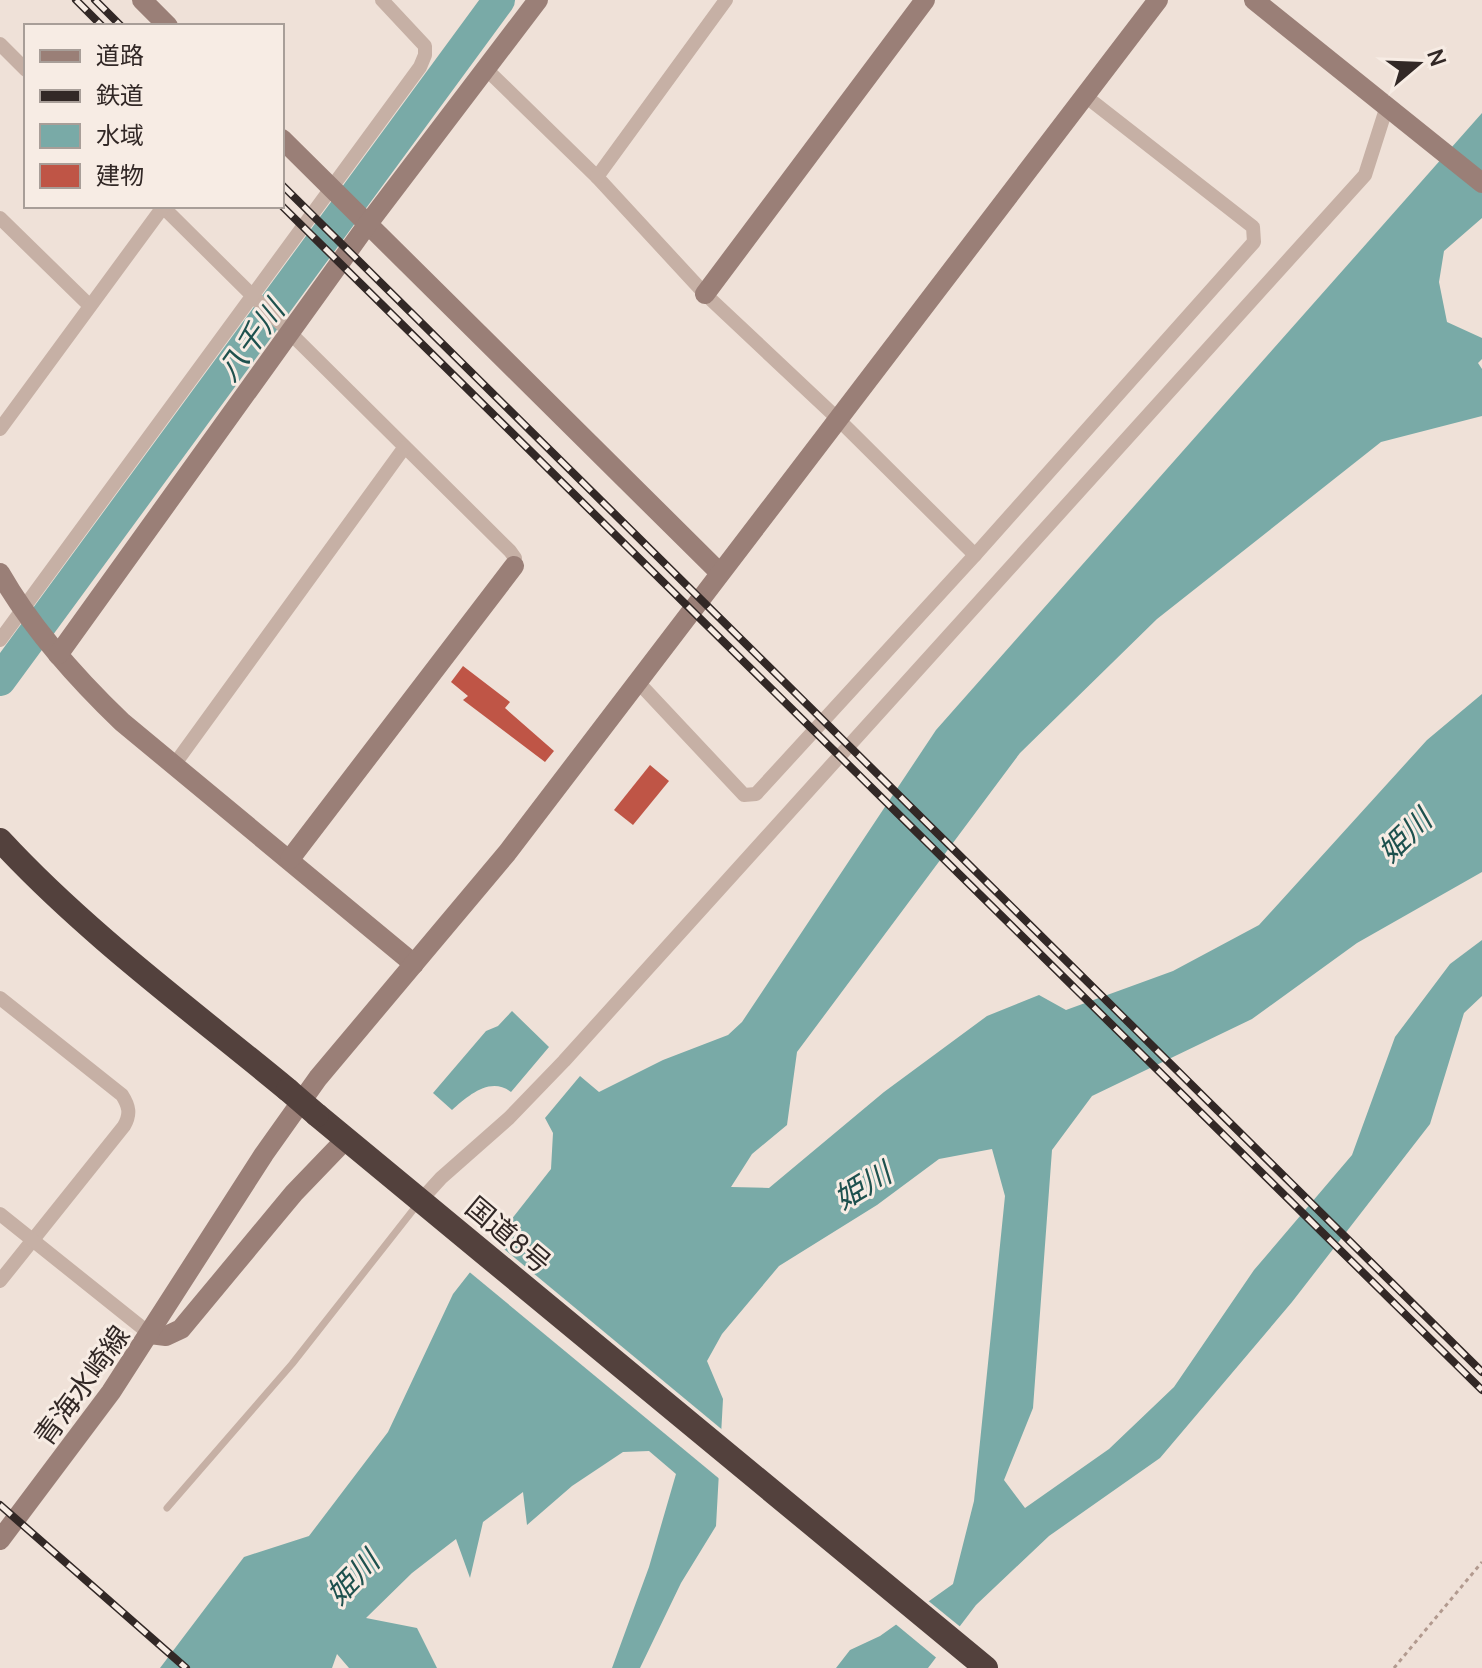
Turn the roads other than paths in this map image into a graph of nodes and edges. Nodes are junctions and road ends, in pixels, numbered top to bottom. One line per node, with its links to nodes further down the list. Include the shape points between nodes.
1 (142, 0): 8 (street)
2 (382, 0): 17 (street, via 419,38 425,55)
3 (538, 0): 11 (street)
4 (726, 0): 15 (street)
5 (925, 0): 22 (street)
6 (1158, 0): 12 (street)
7 (1254, 0): 13 (street)
8 (166, 24)
9 (0, 44): 10 (street)
10 (24, 68)
11 (485, 68): 15 (street); 21 (street)
12 (1084, 95): 26 (street); 29 (street, via 1253,227 1254,242)
13 (1387, 106): 16 (street); 43 (street, via 1365,175 564,1061 441,1178)
14 (284, 141): 17 (street)
15 (597, 177): 22 (street)
16 (1482, 183)
17 (330, 189): 21 (street); 23 (street)
18 (161, 208): 24 (street)
19 (164, 208): 23 (street)
20 (0, 218): 24 (street)
21 (367, 225): 25 (street); 32 (street)
22 (705, 294): 26 (street)
23 (254, 297): 25 (street); 33 (street)
24 (89, 305): 27 (street)
25 (290, 332): 28 (street); 35 (street)
26 (838, 419): 29 (street); 32 (street)
27 (0, 429)
28 (404, 448): 30 (street, via 510,551); 37 (street)
29 (975, 555): 36 (street, via 756,794 744,795)
30 (514, 566): 39 (street)
31 (0, 573): 33 (street)
32 (720, 573): 36 (street)
33 (22, 611): 34 (street); 35 (street)
34 (0, 640)
35 (58, 655): 37 (street, via 90,691)
36 (637, 681): 40 (street, via 507,853)
37 (174, 765): 39 (street)
38 (0, 840): 42 (highway, 国道8号, bridge, via 79,917)
39 (290, 859): 40 (street)
40 (414, 964): 47 (street, via 318,1078)
41 (0, 998): 45 (street, via 122,1095 129,1109 124,1126)
42 (345, 1140): 43 (highway, 国道8号); 47 (street, 青海水崎線, via 181,1329 166,1336)
43 (429, 1207): 48 (lane); 50 (highway, 国道8号)
44 (0, 1214): 45 (street)
45 (33, 1240): 46 (street); 47 (street)
46 (0, 1281)
47 (150, 1334): 49 (street, 青海水崎線)
48 (167, 1508)
49 (0, 1540)
50 (986, 1668)

